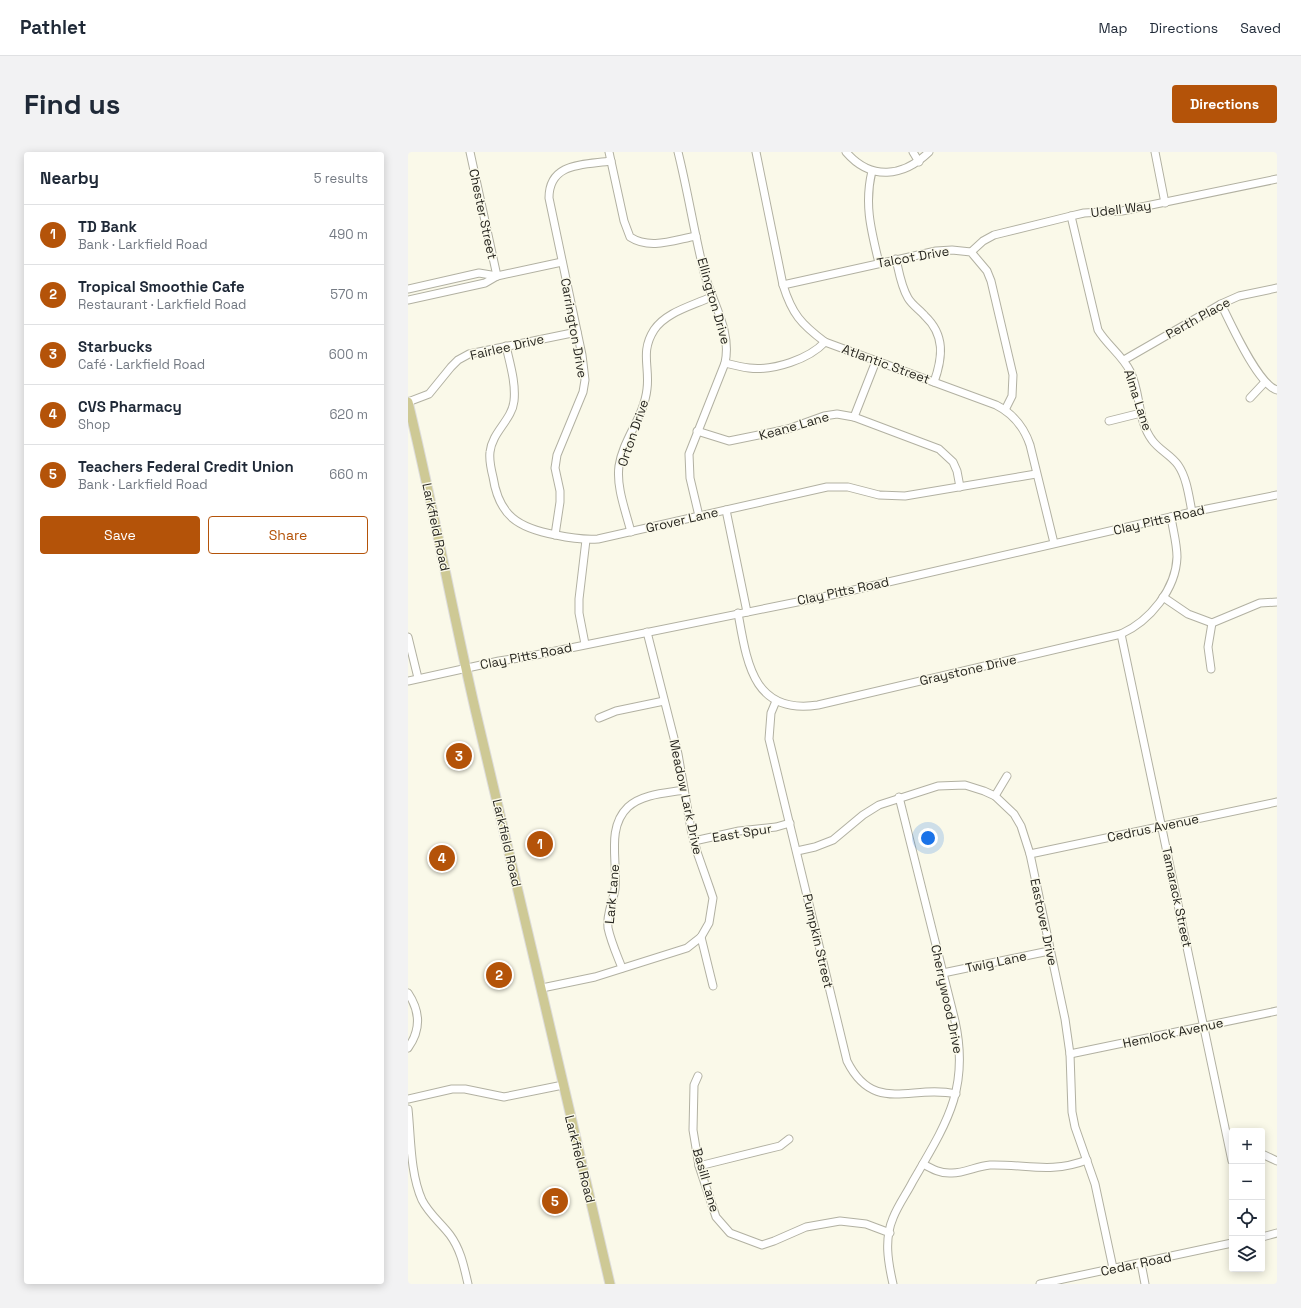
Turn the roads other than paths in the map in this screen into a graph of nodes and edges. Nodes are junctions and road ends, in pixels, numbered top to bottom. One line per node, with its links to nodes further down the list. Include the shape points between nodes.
1 (470, 152): 20 (street, Chester Street)
2 (609, 152): 9 (street)
3 (678, 152): 15 (street, Ellington Drive)
4 (756, 152): 21 (street, Atlantic Street)
5 (846, 152): 11 (street, via 860,165)
6 (913, 152): 10 (street)
7 (929, 152): 10 (street)
8 (1155, 152): 13 (street)
9 (611, 161): 15 (street, via 626,230 630,237 646,244 655,244); 18 (street, Carrington Drive, via 567,168 552,180 549,198)
10 (919, 162): 11 (street, via 895,172)
11 (872, 171): 19 (street, via 867,197)
12 (1277, 180): 13 (street, Udell Way)
13 (1165, 203): 14 (street, Udell Way, via 1122,211)
14 (1071, 216): 16 (street, Udell Way, via 994,235); 32 (street, Alma Lane, via 1098,330 1104,340)
15 (696, 236): 26 (street, Ellington Drive)
16 (971, 252): 17 (street, Talcot Drive, via 944,250); 40 (street, via 980,261 991,281 1014,375 1012,396)
17 (896, 259): 19 (street, Talcot Drive); 35 (street, via 908,299 932,323 940,340 940,366)
18 (562, 262): 20 (street); 29 (street, Carrington Drive)
19 (879, 262): 21 (street, Talcot Drive)
20 (497, 276): 22 (street, via 480,273); 25 (street, via 485,283)
21 (783, 285): 30 (street, Atlantic Street, via 790,305 798,317)
22 (422, 286): 24 (street); 25 (street)
23 (1277, 288): 28 (street, Perth Place, via 1239,296)
24 (408, 289)
25 (424, 296): 27 (street)
26 (712, 297): 34 (street, Ellington Drive, via 725,331 728,351); 52 (street, Orton Drive, via 663,320 648,342 646,399 619,467)
27 (408, 300)
28 (1221, 304): 32 (street, Perth Place); 36 (street, via 1254,367)
29 (577, 332): 31 (street, Fairlee Drive); 53 (street, Carrington Drive, via 585,380 583,392 557,455 560,502)
30 (825, 342): 33 (street, Atlantic Street); 34 (street, via 798,360 771,366 748,368)
31 (506, 346): 39 (street, Fairlee Drive, via 469,354 458,360 429,394); 53 (street, Grover Lane, via 514,386 514,403 510,414 497,431 490,453 495,489 505,511 514,520 524,527)
32 (1124, 360): 41 (street, Alma Lane, via 1134,381)
33 (876, 361): 35 (street, Atlantic Street); 42 (street)
34 (725, 363): 44 (street, Ellington Drive)
35 (934, 382): 40 (street, Atlantic Street)
36 (1265, 382): 37 (street); 38 (street)
37 (1277, 390)
38 (1250, 398)
39 (408, 402): 65 (main road, Larkfield Road)
40 (1005, 410): 45 (street, Atlantic Street, via 1015,418 1026,434)
41 (1141, 413): 43 (street); 49 (street, Alma Lane, via 1151,440 1178,466 1184,478)
42 (854, 417): 44 (street, Keane Lane, via 837,414 824,416 788,429 729,441); 46 (street, Keane Lane, via 940,449 953,462)
43 (1109, 421)
44 (697, 431): 50 (street, Ellington Drive, via 689,454 688,466)
45 (1036, 474): 46 (street, Grover Lane); 55 (street, Atlantic Street)
46 (960, 487): 48 (street, Grover Lane, via 906,496 879,495 848,487 828,487)
47 (1277, 494): 49 (street, Clay Pitts Road)
48 (726, 510): 50 (street, Grover Lane); 58 (street)
49 (1192, 512): 51 (street, Clay Pitts Road)
50 (699, 516): 52 (street, Grover Lane)
51 (1171, 517): 55 (street, Clay Pitts Road); 56 (street, Graystone Drive, via 1177,558 1172,582)
52 (631, 532): 54 (street, Grover Lane)
53 (555, 535): 54 (street, Grover Lane)
54 (586, 540): 64 (street, via 579,599)
55 (1054, 544): 58 (street, Clay Pitts Road)
56 (1163, 597): 60 (street, via 1188,614); 62 (street, Graystone Drive, via 1146,618)
57 (1277, 602): 60 (street, via 1260,603)
58 (747, 612): 59 (street, Clay Pitts Road)
59 (738, 613): 61 (street, Clay Pitts Road); 70 (street, Graystone Drive, via 746,657 754,679)
60 (1212, 622): 66 (street, via 1208,647)
61 (647, 632): 64 (street, Clay Pitts Road); 69 (street, Meadow Lark Drive)
62 (1121, 634): 70 (street, Graystone Drive, via 818,705 797,707); 78 (street, Tamarack Street)
63 (408, 637): 67 (street)
64 (585, 644): 65 (street, Clay Pitts Road)
65 (466, 668): 67 (street, Clay Pitts Road); 87 (main road, Larkfield Road)
66 (1211, 669)
67 (418, 678): 68 (street, Clay Pitts Road)
68 (408, 681)
69 (664, 701): 71 (street, via 616,711); 73 (street, Meadow Lark Drive)
70 (776, 701): 77 (street, Pumpkin Street, via 771,713 769,739)
71 (599, 718)
72 (1007, 776): 74 (street)
73 (684, 790): 79 (street, Meadow Lark Drive); 84 (street, Lark Lane, via 638,800 628,807 617,826 615,890 608,914 608,927)
74 (995, 796): 75 (street, Eastover Drive, via 975,788 953,784); 81 (street, Eastover Drive, via 1014,814 1021,826)
75 (899, 797): 80 (street, Eastover Drive, via 863,815 832,840); 85 (street, Cherrywood Drive)
76 (1277, 802): 78 (street, Cedrus Avenue)
77 (790, 823): 79 (street, East Spur, via 739,831); 80 (street, Pumpkin Street)
78 (1162, 826): 81 (street, Cedrus Avenue); 90 (street, Tamarack Street)
79 (694, 842): 82 (street, Meadow Lark Drive, via 712,898 709,923)
80 (797, 851): 95 (street, Pumpkin Street, via 847,1061 852,1071 859,1081 870,1089 885,1094 928,1091)
81 (1030, 854): 83 (street, Eastover Drive)
82 (701, 937): 84 (street, Meadow Lark Drive, via 687,948); 86 (street)
83 (1049, 950): 85 (street, Twig Lane); 92 (street, Eastover Drive, via 1065,1019)
84 (622, 968): 87 (street, Meadow Lark Drive, via 595,977)
85 (943, 973): 95 (street, Cherrywood Drive, via 959,1042 960,1070)
86 (712, 986)
87 (542, 988): 94 (main road, Larkfield Road)
88 (408, 993): 91 (street, via 415,1004 418,1016 417,1028)
89 (1277, 1011): 90 (street, Hemlock Avenue)
90 (1203, 1027): 92 (street, Hemlock Avenue); 99 (street, Tamarack Street)
91 (408, 1048)
92 (1070, 1054): 101 (street, Eastover Drive, via 1072,1112)
93 (698, 1076): 104 (street, Basill Lane, via 694,1085 693,1130)
94 (562, 1085): 96 (street, via 504,1097 452,1089); 112 (main road, Larkfield Road)
95 (956, 1094): 103 (street, Cherrywood Drive, via 947,1120)
96 (408, 1099)
97 (408, 1109): 111 (street, via 415,1170 422,1199 428,1211 456,1244)
98 (789, 1139): 104 (street, via 780,1146)
99 (1229, 1146)
100 (1265, 1155): 102 (street)
101 (1087, 1160): 103 (street, via 1056,1168 990,1165 951,1173 938,1171); 110 (street, Eastover Drive, via 1095,1184)
102 (1277, 1161)
103 (923, 1164): 105 (street, Cherrywood Drive, via 893,1219)
104 (699, 1166): 105 (street, Basill Lane, via 716,1217 730,1233 762,1244 806,1227 828,1222 853,1222)
105 (890, 1233): 113 (street, Cherrywood Drive, via 888,1259)
106 (1277, 1233): 107 (street)
107 (1265, 1236)
108 (1229, 1244): 109 (street, Cedar Road)
109 (1140, 1263): 110 (street, Cedar Road); 115 (street)
110 (1113, 1268): 114 (street, Cedar Road)
111 (468, 1284)
112 (610, 1284)
113 (893, 1284)
114 (1040, 1284)
115 (1145, 1284)

